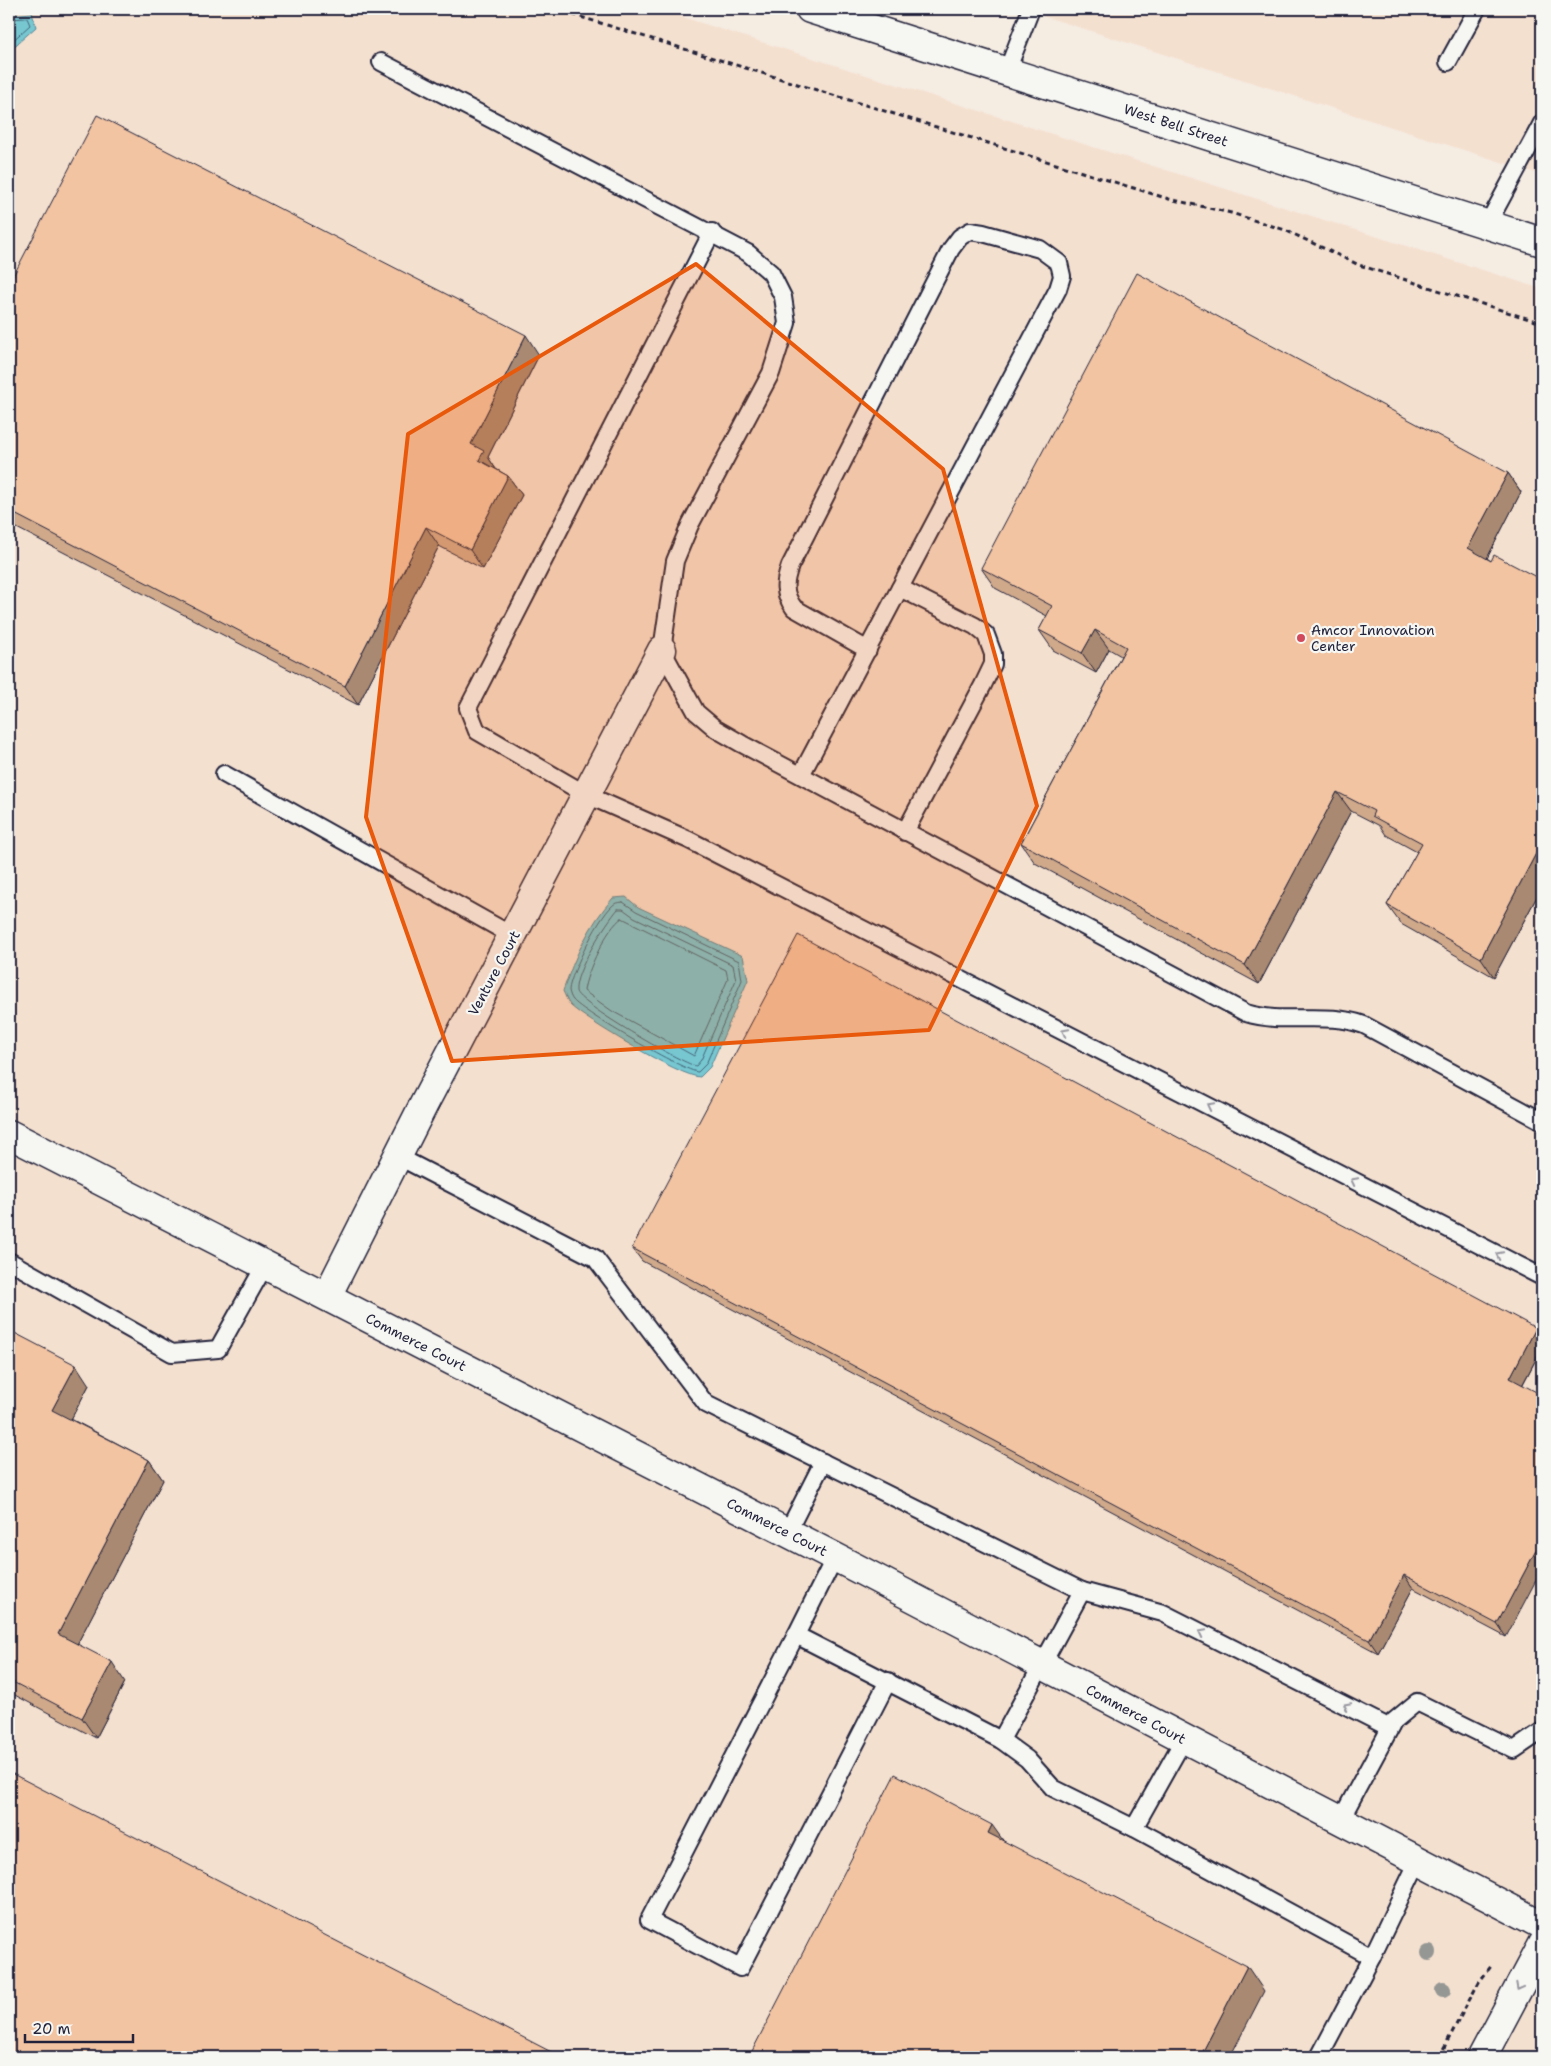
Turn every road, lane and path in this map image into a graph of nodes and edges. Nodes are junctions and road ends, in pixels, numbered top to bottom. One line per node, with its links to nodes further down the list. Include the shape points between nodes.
1 (555, 9): 12 (path, via 1168,199 1285,230 1359,264)
2 (810, 9): 7 (street, West Bell Street)
3 (1031, 9): 7 (lane)
4 (1476, 9): 6 (lane)
5 (381, 62): 10 (lane, via 559,157)
6 (1448, 62)
7 (1007, 71): 9 (street, West Bell Street)
8 (1542, 124): 9 (lane)
9 (1487, 225): 11 (street, West Bell Street)
10 (712, 232): 14 (lane, via 748,253 771,273 783,297 787,323 771,373 690,525 675,561); 18 (lane, via 468,708 477,731)
11 (1542, 242)
12 (1542, 322)
13 (900, 588): 15 (lane); 15 (lane, via 1058,289 1062,276 1059,264 1040,249 970,231 960,237 790,566 784,581 786,596 794,608); 19 (lane, via 975,626 986,635 994,654 983,685)
14 (662, 650): 17 (lane, via 696,712 716,730); 18 (street, Venture Court)
15 (868, 650): 17 (lane)
16 (224, 774): 20 (lane)
17 (801, 775): 19 (lane)
18 (587, 795): 20 (street, Venture Court); 26 (lane, one-way to 18, via 689,840)
19 (905, 832): 21 (lane, via 1246,1013 1292,1020 1340,1018 1364,1025)
20 (513, 936): 23 (street, Venture Court)
21 (1542, 1121)
22 (9, 1134): 25 (street, Commerce Court)
23 (397, 1156): 27 (street, Venture Court); 28 (lane, via 596,1258 706,1404)
24 (9, 1261): 25 (lane, via 172,1352 218,1349)
25 (265, 1265): 27 (street, Commerce Court)
26 (1542, 1277)
27 (326, 1296): 29 (street, Commerce Court)
28 (823, 1462): 29 (lane); 31 (lane)
29 (787, 1533): 30 (street, Commerce Court)
30 (835, 1557): 32 (lane); 33 (street, Commerce Court)
31 (1082, 1591): 33 (lane); 35 (lane, one-way to 31, via 1162,1613)
32 (796, 1635): 34 (lane); 34 (lane, via 649,1920 740,1968)
33 (1043, 1665): 37 (street, Commerce Court); 38 (lane)
34 (888, 1681): 38 (lane)
35 (1390, 1728): 36 (lane, via 1417,1702 1514,1750); 39 (lane)
36 (1542, 1731)
37 (1184, 1739): 39 (street, Commerce Court); 40 (lane)
38 (1001, 1740): 40 (lane, via 1027,1758 1053,1788)
39 (1341, 1819): 41 (street, Commerce Court)
40 (1134, 1828): 44 (lane)
41 (1419, 1859): 42 (street, Commerce Court); 44 (lane)
42 (1542, 1925)
43 (1542, 1944): 46 (street, one-way to 46)
44 (1372, 1957): 45 (lane)
45 (1320, 2057)
46 (1482, 2057)

